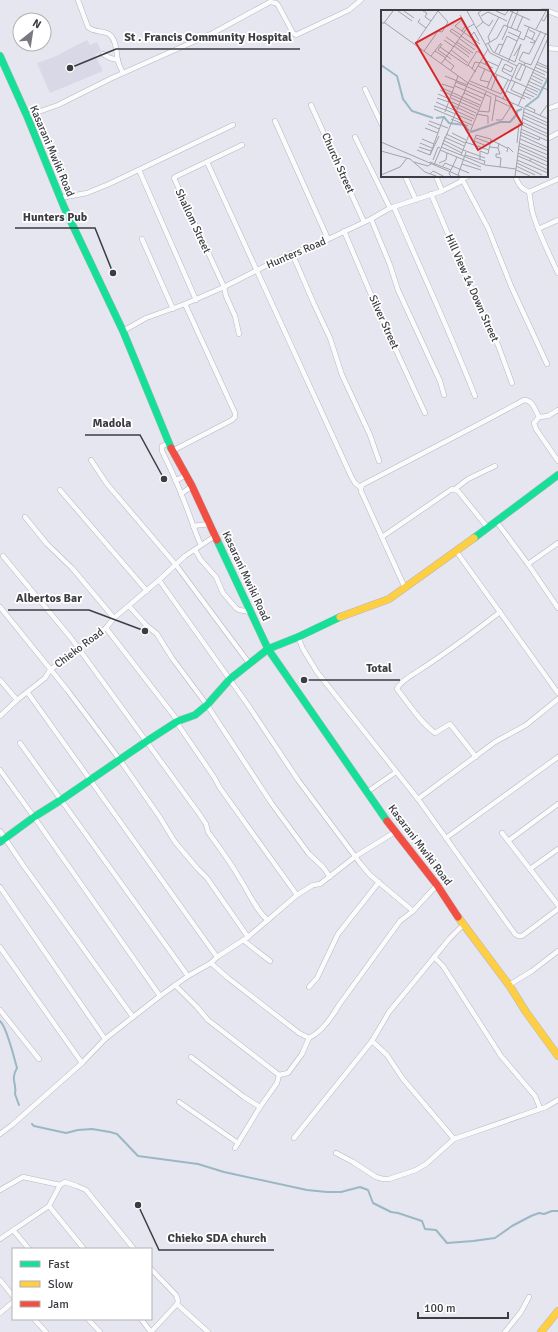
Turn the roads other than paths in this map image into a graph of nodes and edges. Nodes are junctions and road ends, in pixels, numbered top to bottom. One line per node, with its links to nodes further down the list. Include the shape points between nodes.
1 (78, 0): 9 (street, via 88,27 112,36)
2 (360, 0): 10 (street, via 348,10 298,35 294,33 278,5 270,2 213,33)
3 (548, 11): 4 (street)
4 (558, 15)
5 (548, 48): 6 (street)
6 (558, 49)
7 (103, 54): 9 (street)
8 (0, 56): 15 (main road, Kasarani Mwiki Road)
9 (118, 60): 10 (street)
10 (123, 73): 15 (street, via 58,105)
11 (366, 89): 17 (street)
12 (311, 105): 39 (street, Church Street)
13 (558, 105): 14 (street)
14 (548, 109)
15 (26, 116): 34 (main road, Kasarani Mwiki Road)
16 (275, 121): 43 (street)
17 (381, 123)
18 (233, 125): 24 (street)
19 (558, 133): 21 (street)
20 (355, 137): 36 (street)
21 (548, 138)
22 (242, 145): 23 (street, Shallom Street)
23 (207, 162): 45 (street); 47 (street, Shallom Street, via 175,177 174,180)
24 (139, 170): 34 (street, via 87,193); 48 (street)
25 (405, 177): 35 (street)
26 (436, 177): 31 (street)
27 (467, 177): 29 (street, Hunters Road)
28 (516, 177): 32 (street, via 523,190)
29 (462, 179): 31 (street, Hunters Road); 53 (street, via 488,228)
30 (558, 179): 32 (street)
31 (442, 191): 33 (street, Hunters Road)
32 (529, 192): 40 (street)
33 (431, 194): 35 (street, Hunters Road); 54 (street, Hill View 14 Down Street, via 498,345)
34 (60, 198): 51 (main road, Kasarani Mwiki Road)
35 (416, 200): 36 (street, Hunters Road)
36 (392, 208): 37 (street, Hunters Road); 56 (street, via 441,313)
37 (371, 219): 39 (street, Hunters Road); 55 (street, via 398,290)
38 (558, 220): 40 (street)
39 (364, 222): 41 (street, Hunters Road)
40 (538, 229): 46 (street)
41 (344, 231): 43 (street, Hunters Road); 58 (street, Silver Street)
42 (142, 239): 50 (street)
43 (328, 239): 44 (street, Hunters Road)
44 (292, 253): 45 (street, Hunters Road); 63 (street, via 330,338 342,375 370,435)
45 (257, 270): 47 (street, Hunters Road); 70 (street, via 351,476)
46 (558, 273)
47 (224, 287): 48 (street, Hunters Road); 52 (street, Shallom Street)
48 (196, 300): 49 (street, Hunters Road)
49 (185, 304): 50 (street, Hunters Road); 61 (street, via 235,417)
50 (173, 309): 51 (street, Hunters Road, via 146,318)
51 (123, 332): 60 (main road, Kasarani Mwiki Road)
52 (239, 334)
53 (546, 364)
54 (512, 383)
55 (444, 395)
56 (475, 396)
57 (558, 410): 59 (street, via 548,416)
58 (425, 413)
59 (539, 417): 64 (street, via 534,423 536,429); 70 (street, via 531,402 524,400)
60 (169, 443): 61 (main road, Kasarani Mwiki Road); 68 (street, via 161,448)
61 (172, 451): 66 (main road, Kasarani Mwiki Road)
62 (91, 460): 87 (street, via 107,484)
63 (379, 461)
64 (558, 461)
65 (494, 466): 71 (street, via 468,479)
66 (186, 475): 68 (street); 69 (main road, Kasarani Mwiki Road)
67 (558, 475): 75 (main road)
68 (175, 480): 73 (street)
69 (192, 486): 73 (street); 76 (main road, Kasarani Mwiki Road)
70 (360, 488): 80 (street)
71 (455, 489): 78 (street); 80 (street, via 442,495)
72 (60, 490): 90 (street)
73 (181, 494): 77 (street)
74 (25, 517): 96 (street)
75 (496, 521): 78 (main road); 86 (street)
76 (209, 524): 77 (street); 79 (main road, Kasarani Mwiki Road)
77 (193, 526): 82 (street)
78 (488, 528): 84 (main road)
79 (215, 536): 82 (street, Chieko Road); 94 (main road, Kasarani Mwiki Road)
80 (382, 537): 89 (street)
81 (558, 543): 86 (street)
82 (201, 545): 83 (street, Chieko Road)
83 (195, 550): 87 (street, Chieko Road); 94 (street, via 236,608)
84 (456, 551): 89 (main road); 95 (street)
85 (3, 556): 99 (street)
86 (528, 564): 93 (street)
87 (176, 565): 88 (street, Chieko Road); 101 (street)
88 (159, 580): 90 (street, Chieko Road); 103 (street)
89 (405, 588): 98 (main road, via 389,599 333,620)
90 (147, 590): 91 (street, Chieko Road)
91 (129, 606): 96 (street, Chieko Road); 109 (street, via 157,634)
92 (0, 607): 102 (street)
93 (558, 608)
94 (251, 612): 100 (main road, Kasarani Mwiki Road)
95 (500, 612): 106 (street); 114 (street, via 399,685 397,689 430,729 435,733 450,724)
96 (114, 618): 97 (street, Chieko Road)
97 (106, 628): 99 (street, Chieko Road); 111 (street)
98 (298, 637): 100 (main road); 118 (street, via 318,672)
99 (79, 648): 102 (street, Chieko Road); 112 (street)
100 (268, 649): 101 (main road); 120 (main road, Kasarani Mwiki Road)
101 (249, 663): 103 (main road)
102 (50, 670): 105 (street, Chieko Road); 116 (street)
103 (230, 679): 109 (main road); 132 (street, via 298,780)
104 (0, 680): 108 (street)
105 (28, 693): 108 (street, Chieko Road); 119 (street)
106 (558, 693)
107 (558, 699): 114 (street, via 526,725 495,742)
108 (17, 700): 110 (street, Chieko Road)
109 (207, 705): 111 (main road, via 195,715); 134 (street, via 272,804 309,854)
110 (0, 716)
111 (178, 722): 112 (main road); 138 (street, via 220,788)
112 (147, 741): 116 (main road); 142 (street, via 200,815 208,832 258,909)
113 (20, 743): 122 (street)
114 (476, 757): 121 (street)
115 (558, 757): 128 (street)
116 (120, 760): 119 (main road); 144 (street, via 175,842 207,878)
117 (0, 770): 124 (street)
118 (396, 772): 120 (street); 121 (street)
119 (91, 780): 122 (main road); 147 (street)
120 (367, 792): 126 (main road, Kasarani Mwiki Road)
121 (418, 799): 128 (street)
122 (61, 800): 124 (main road); 151 (street)
123 (558, 804): 130 (street)
124 (34, 817): 129 (main road); 155 (street)
125 (0, 831): 129 (street)
126 (395, 832): 132 (street); 136 (main road, Kasarani Mwiki Road)
127 (502, 833): 130 (street)
128 (446, 838): 140 (street, via 518,936 522,936)
129 (3, 840): 157 (street)
130 (508, 841): 133 (street)
131 (558, 849): 133 (street)
132 (356, 856): 134 (street); 135 (street, via 370,875)
133 (530, 869): 139 (street)
134 (330, 877): 138 (street)
135 (379, 882): 141 (street); 154 (street, via 338,934 317,978)
136 (437, 885): 141 (street); 143 (main road, Kasarani Mwiki Road)
137 (0, 887): 159 (street)
138 (297, 895): 142 (street)
139 (558, 905)
140 (558, 909)
141 (413, 911): 158 (street, via 400,921 334,1013 316,1034)
142 (268, 920): 144 (street)
143 (463, 925): 148 (street); 153 (main road, Kasarani Mwiki Road)
144 (245, 939): 147 (street); 149 (street)
145 (0, 946): 164 (street)
146 (558, 951): 153 (street)
147 (217, 957): 150 (street)
148 (434, 957): 160 (street, via 389,1012); 169 (street, via 501,1056 535,1096)
149 (270, 961)
150 (211, 963): 151 (street); 158 (street, via 299,1033)
151 (188, 976): 152 (street)
152 (175, 985): 155 (street); 165 (street, via 208,1020)
153 (509, 985): 161 (main road, Kasarani Mwiki Road)
154 (309, 987)
155 (160, 996): 157 (street)
156 (0, 1010): 163 (street)
157 (133, 1017): 159 (street)
158 (309, 1038): 165 (street, via 293,1067 288,1073)
159 (105, 1039): 164 (street)
160 (372, 1041): 171 (street); 172 (street, via 387,1055 403,1079)
161 (558, 1056)
162 (191, 1057): 168 (street)
163 (39, 1059)
164 (82, 1062): 170 (street)
165 (280, 1075): 168 (street)
166 (558, 1100): 169 (street)
167 (178, 1102): 173 (street)
168 (260, 1107): 173 (street)
169 (540, 1108): 172 (street)
170 (0, 1134)
171 (294, 1138)
172 (454, 1139): 175 (street, via 426,1164 389,1180 376,1177)
173 (238, 1143): 174 (street)
174 (235, 1148)
175 (336, 1153)
176 (60, 1185): 177 (street, via 23,1177); 178 (street); 183 (street, via 65,1182 86,1190)
177 (0, 1190)
178 (49, 1206): 179 (street); 182 (street)
179 (13, 1230): 180 (street); 181 (street)
180 (0, 1239)
181 (28, 1248)
182 (83, 1248)
183 (133, 1248)
184 (152, 1270): 189 (street, via 176,1295)
185 (0, 1280): 186 (street)
186 (12, 1295)
187 (529, 1297): 199 (street)
188 (12, 1303): 191 (street)
189 (177, 1304): 197 (street); 198 (street)
190 (558, 1311): 200 (main road)
191 (0, 1313)
192 (35, 1320): 195 (street)
193 (89, 1320): 196 (street)
194 (142, 1320): 197 (street)
195 (46, 1332)
196 (100, 1332)
197 (151, 1332)
198 (208, 1332)
199 (506, 1332)
200 (541, 1332)

